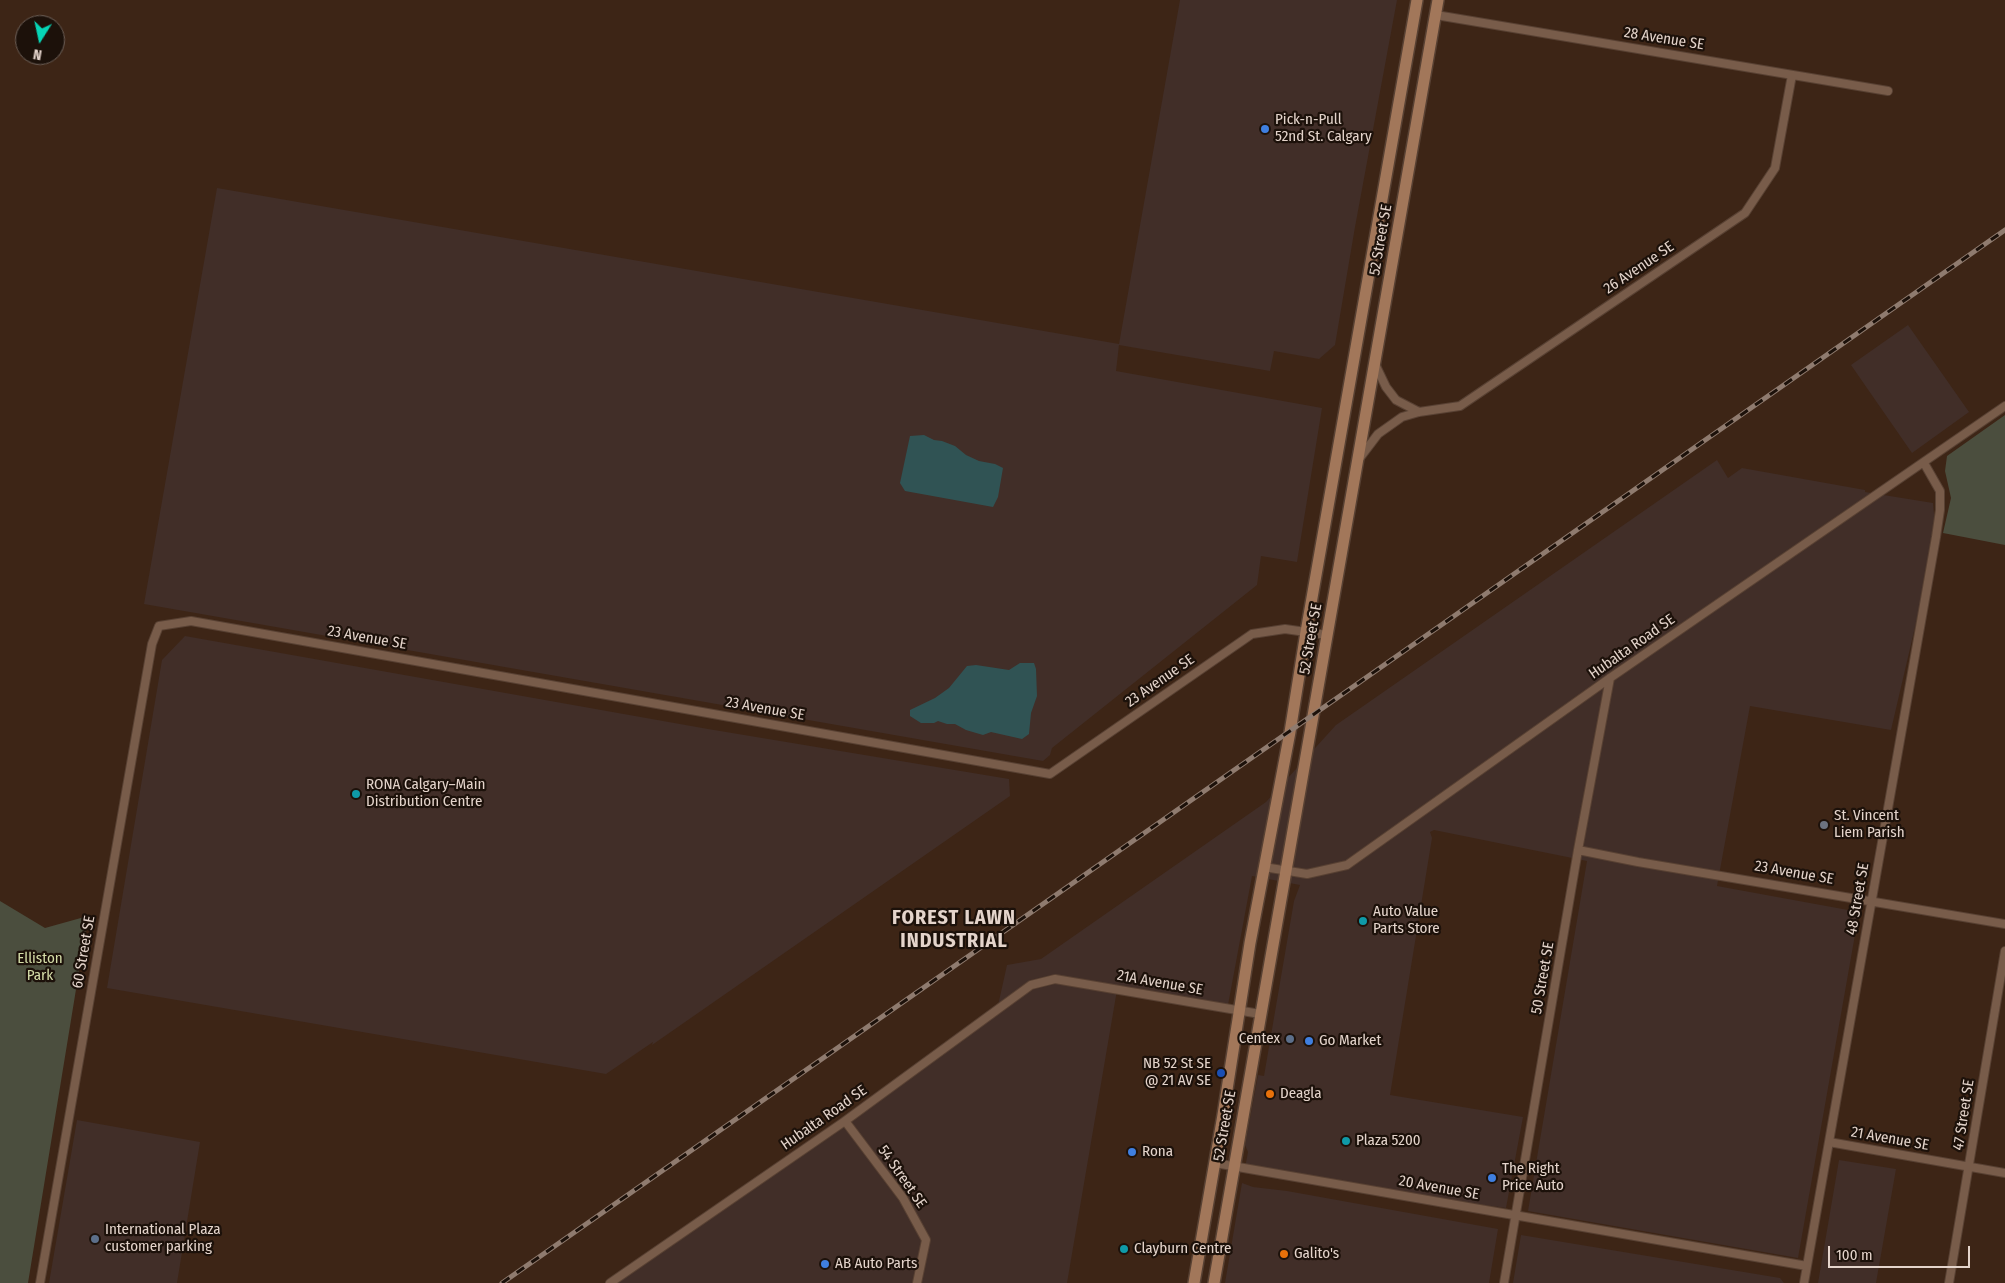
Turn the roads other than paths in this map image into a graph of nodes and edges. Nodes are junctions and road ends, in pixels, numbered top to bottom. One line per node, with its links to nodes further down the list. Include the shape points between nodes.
1 (1417, 0): 12 (main road, 52 Street SE)
2 (1438, 0): 3 (main road, 52 Street SE)
3 (1436, 15): 4 (street, 28 Avenue SE); 6 (main road, 52 Street SE)
4 (1792, 75): 5 (street, 28 Avenue SE); 8 (street, 26 Avenue SE, via 1775,168 1745,213 1460,406)
5 (1888, 91)
6 (1375, 362): 8 (street, via 1396,400); 9 (main road, 52 Street SE)
7 (2005, 406): 10 (street, Hubalta Road SE)
8 (1419, 412): 9 (street, 26 Avenue SE, via 1402,416 1378,434)
9 (1358, 460): 13 (main road, 52 Street SE)
10 (1924, 464): 14 (street, Hubalta Road SE); 18 (street, 48 Street SE, via 1940,492 1940,510)
11 (159, 626): 12 (street, 23 Avenue SE, via 191,621 1050,774 1252,634 1285,629); 32 (street, 60 Street SE, via 151,652)
12 (1306, 632): 13 (street, 23 Avenue SE); 16 (main road, 52 Street SE)
13 (1327, 635): 17 (main road, 52 Street SE)
14 (1610, 678): 15 (street, 50 Street SE); 17 (street, Hubalta Road SE, via 1347,865 1307,874)
15 (1578, 850): 18 (street, 23 Avenue SE); 30 (street, 50 Street SE)
16 (1264, 867): 17 (street, Hubalta Road SE); 22 (main road, 52 Street SE)
17 (1285, 871): 23 (main road, 52 Street SE)
18 (1871, 901): 19 (street, 23 Avenue SE); 25 (street, 48 Street SE)
19 (2005, 924)
20 (2005, 951): 28 (street, 47 Street SE)
21 (1054, 979): 22 (street, 21A Avenue SE); 24 (street, Hubalta Road SE, via 1031,985)
22 (1238, 1011): 23 (street, 21A Avenue SE); 26 (main road, 52 Street SE)
23 (1260, 1014): 27 (main road, 52 Street SE)
24 (845, 1121): 33 (street, Hubalta Road SE); 34 (street, 54 Street SE, via 903,1198 926,1240)
25 (1829, 1142): 28 (street, 21 Avenue SE); 31 (street, 48 Street SE)
26 (1215, 1163): 27 (street, 20 Avenue SE); 35 (main road, 52 Street SE)
27 (1233, 1166): 30 (street, 20 Avenue SE); 36 (main road, 52 Street SE)
28 (1970, 1166): 29 (street, 21 Avenue SE); 39 (street, 47 Street SE)
29 (2005, 1173)
30 (1516, 1215): 31 (street, 20 Avenue SE); 37 (street, 50 Street SE)
31 (1806, 1266): 38 (street, 48 Street SE)
32 (40, 1283)
33 (610, 1283)
34 (917, 1283)
35 (1194, 1283)
36 (1214, 1283)
37 (1504, 1283)
38 (1804, 1283)
39 (1949, 1283)

